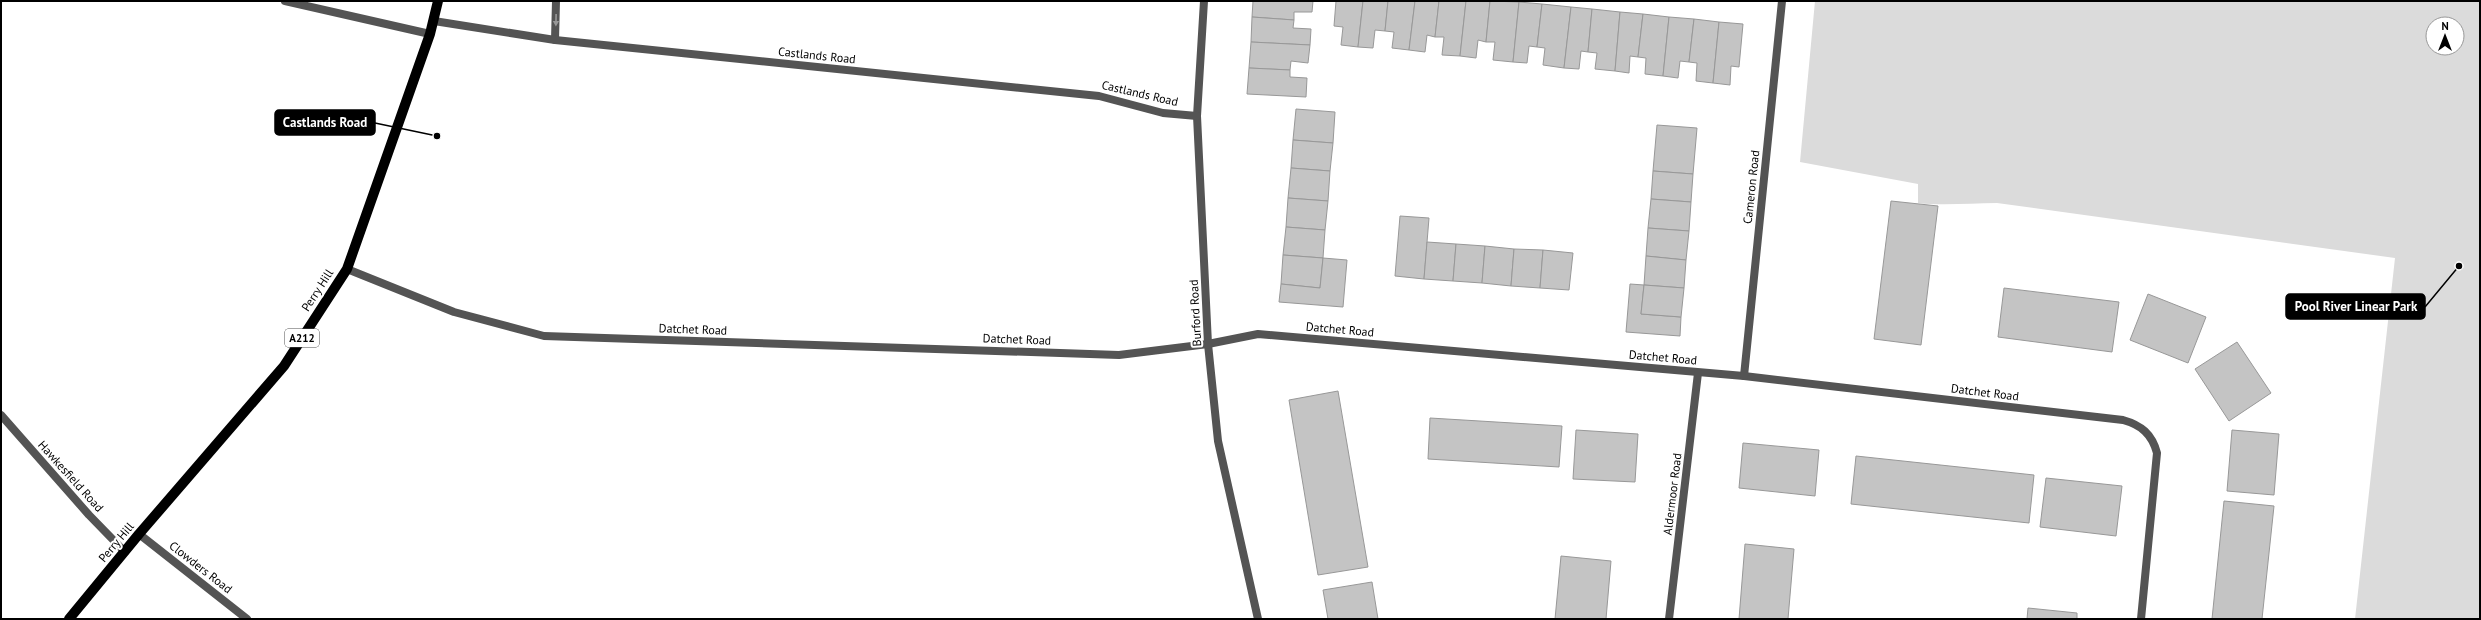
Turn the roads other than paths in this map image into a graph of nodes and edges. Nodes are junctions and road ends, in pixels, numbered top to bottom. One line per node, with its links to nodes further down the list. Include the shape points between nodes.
1 (285, 1): 7 (street)
2 (438, 1): 6 (main road, Perry Hill / A212)
3 (556, 1): 8 (street, one-way to 8)
4 (1204, 1): 9 (street, Burford Road)
5 (1782, 1): 13 (street, Cameron Road)
6 (434, 20): 7 (main road, Perry Hill / A212); 8 (street, Castlands Road)
7 (430, 34): 10 (main road, Perry Hill / A212)
8 (555, 40): 9 (street, Castlands Road, via 1099,96 1164,114)
9 (1197, 116): 11 (street, Burford Road)
10 (347, 269): 11 (street, Datchet Road, via 454,312 544,336 1119,355); 15 (main road, Perry Hill / A212, via 284,366)
11 (1208, 344): 12 (street, Datchet Road, via 1258,334); 19 (street, Burford Road, via 1218,441)
12 (1698, 372): 13 (street, Datchet Road); 20 (street, Aldermoor Road)
13 (1744, 376): 21 (street, Datchet Road, via 2122,420 2136,424 2148,433 2157,453)
14 (1, 415): 16 (street, Hawkesfield Road)
15 (139, 534): 16 (main road, Perry Hill / A212); 18 (street, Clowders Road)
16 (125, 552): 17 (main road, Perry Hill / A212)
17 (69, 619)
18 (247, 619)
19 (1258, 619)
20 (1669, 619)
21 (2141, 619)

